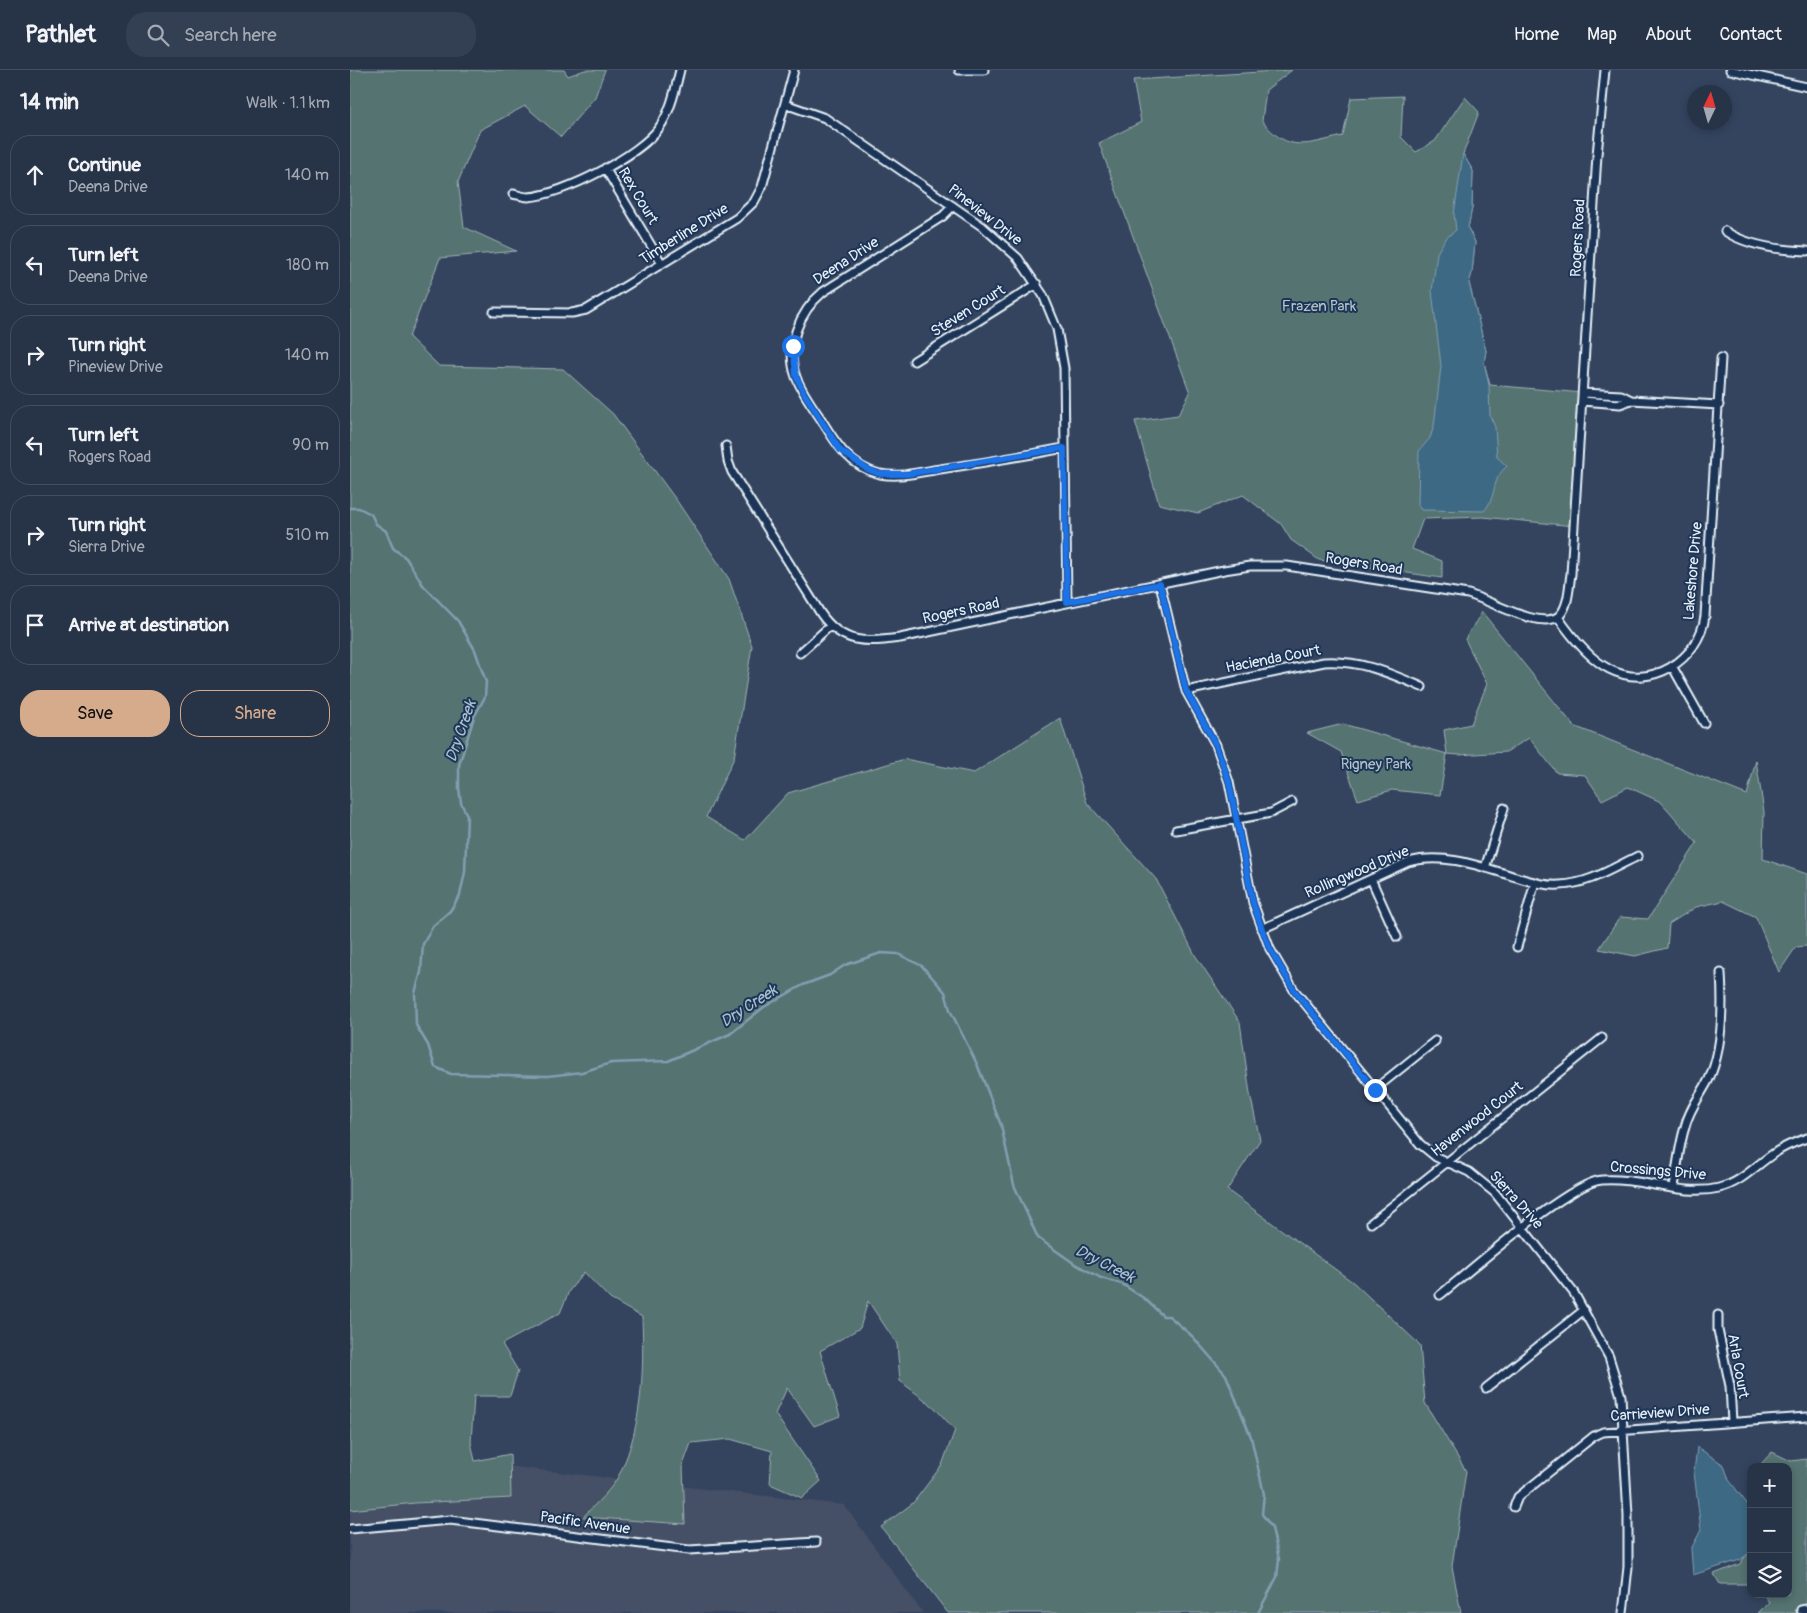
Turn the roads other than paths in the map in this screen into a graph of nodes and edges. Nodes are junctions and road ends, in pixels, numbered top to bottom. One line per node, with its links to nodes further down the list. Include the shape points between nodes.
1 (680, 70): 10 (street, via 670,108 659,129 640,146)
2 (794, 70): 9 (street, Timberline Drive)
3 (959, 70): 4 (street)
4 (984, 70)
5 (1606, 70): 20 (street, Rogers Road, via 1597,155)
6 (1730, 70): 7 (street)
7 (1749, 72): 8 (street)
8 (1807, 88)
9 (785, 104): 12 (street, Pineview Drive, via 825,118); 15 (street, Timberline Drive, via 769,167 754,202 737,218)
10 (605, 168): 11 (street, via 581,182 552,192 528,197); 15 (street, Rex Court)
11 (513, 194)
12 (952, 206): 16 (street, Pineview Drive, via 1000,241 1018,258); 25 (street, Deena Drive, via 943,216 823,292 809,305 796,330 793,346 796,376 840,450 858,465 880,474 907,474)
13 (1725, 231): 14 (street, via 1739,239)
14 (1807, 252)
15 (662, 264): 17 (street, Timberline Drive, via 586,310 572,313)
16 (1037, 284): 19 (street, Steven Court); 25 (street, Pineview Drive, via 1053,316 1062,351)
17 (494, 312)
18 (1721, 358): 23 (street, Lakeshore Drive)
19 (914, 360)
20 (1583, 392): 21 (street, via 1622,395); 22 (street, Rogers Road)
21 (1631, 400): 22 (street, via 1620,404); 23 (street)
22 (1582, 401): 28 (street, Rogers Road, via 1571,574 1567,599)
23 (1719, 405): 31 (street, Lakeshore Drive, via 1704,622 1691,651)
24 (726, 446): 29 (street, Rogers Road, via 732,472)
25 (1064, 448): 27 (street, Pineview Drive)
26 (1160, 584): 27 (street, Rogers Road); 28 (street, Rogers Road, via 1250,566 1287,566 1468,594 1532,620 1549,621); 33 (street, Sierra Drive)
27 (1067, 602): 29 (street, Rogers Road, via 882,641 849,638)
28 (1558, 616): 31 (street, Lakeshore Drive, via 1587,652 1611,670 1629,675 1649,674)
29 (830, 626): 30 (street)
30 (800, 653)
31 (1672, 666): 34 (street)
32 (1422, 687): 33 (street, Hacienda Court, via 1364,664 1324,662)
33 (1186, 691): 37 (street, Sierra Drive, via 1222,758)
34 (1704, 723)
35 (1292, 802): 37 (street, via 1271,812)
36 (1504, 808): 40 (street)
37 (1236, 820): 38 (street); 43 (street, Sierra Drive, via 1253,903)
38 (1176, 830)
39 (1638, 856): 42 (street, Rollingwood Drive, via 1587,881 1560,886)
40 (1485, 868): 41 (street, Rollingwood Drive, via 1454,860 1418,859); 42 (street, Rollingwood Drive)
41 (1371, 879): 43 (street, Rollingwood Drive); 44 (street)
42 (1535, 882): 45 (street)
43 (1262, 929): 49 (street, Sierra Drive, via 1294,990)
44 (1397, 937)
45 (1517, 947)
46 (1722, 973): 52 (street, via 1722,1010 1714,1061 1684,1128)
47 (1602, 1038): 51 (street, Havenwood Court)
48 (1435, 1041): 49 (street)
49 (1375, 1090): 51 (street, Sierra Drive, via 1420,1144)
50 (1807, 1138): 52 (street, Crossings Drive, via 1782,1148 1741,1179 1719,1188)
51 (1446, 1161): 53 (street, Havenwood Court); 54 (street, Sierra Drive, via 1485,1183)
52 (1674, 1187): 54 (street, Crossings Drive, via 1617,1179 1600,1180 1572,1192)
53 (1371, 1224)
54 (1523, 1228): 55 (street, Crossings Drive); 56 (street, Sierra Drive)
55 (1440, 1295)
56 (1584, 1310): 58 (street); 61 (street, Sierra Drive, via 1616,1375)
57 (1718, 1316): 60 (street, Arla Court, via 1730,1386)
58 (1486, 1388)
59 (1807, 1417): 60 (street, Carrieview Drive)
60 (1732, 1422): 61 (street, Carrieview Drive)
61 (1622, 1430): 62 (street, Carrieview Drive, via 1594,1436 1518,1498); 65 (street, Sierra Drive, via 1628,1541)
62 (1514, 1507)
63 (350, 1529): 64 (street, Pacific Avenue, via 450,1520 689,1550)
64 (816, 1542)
65 (1623, 1613)

